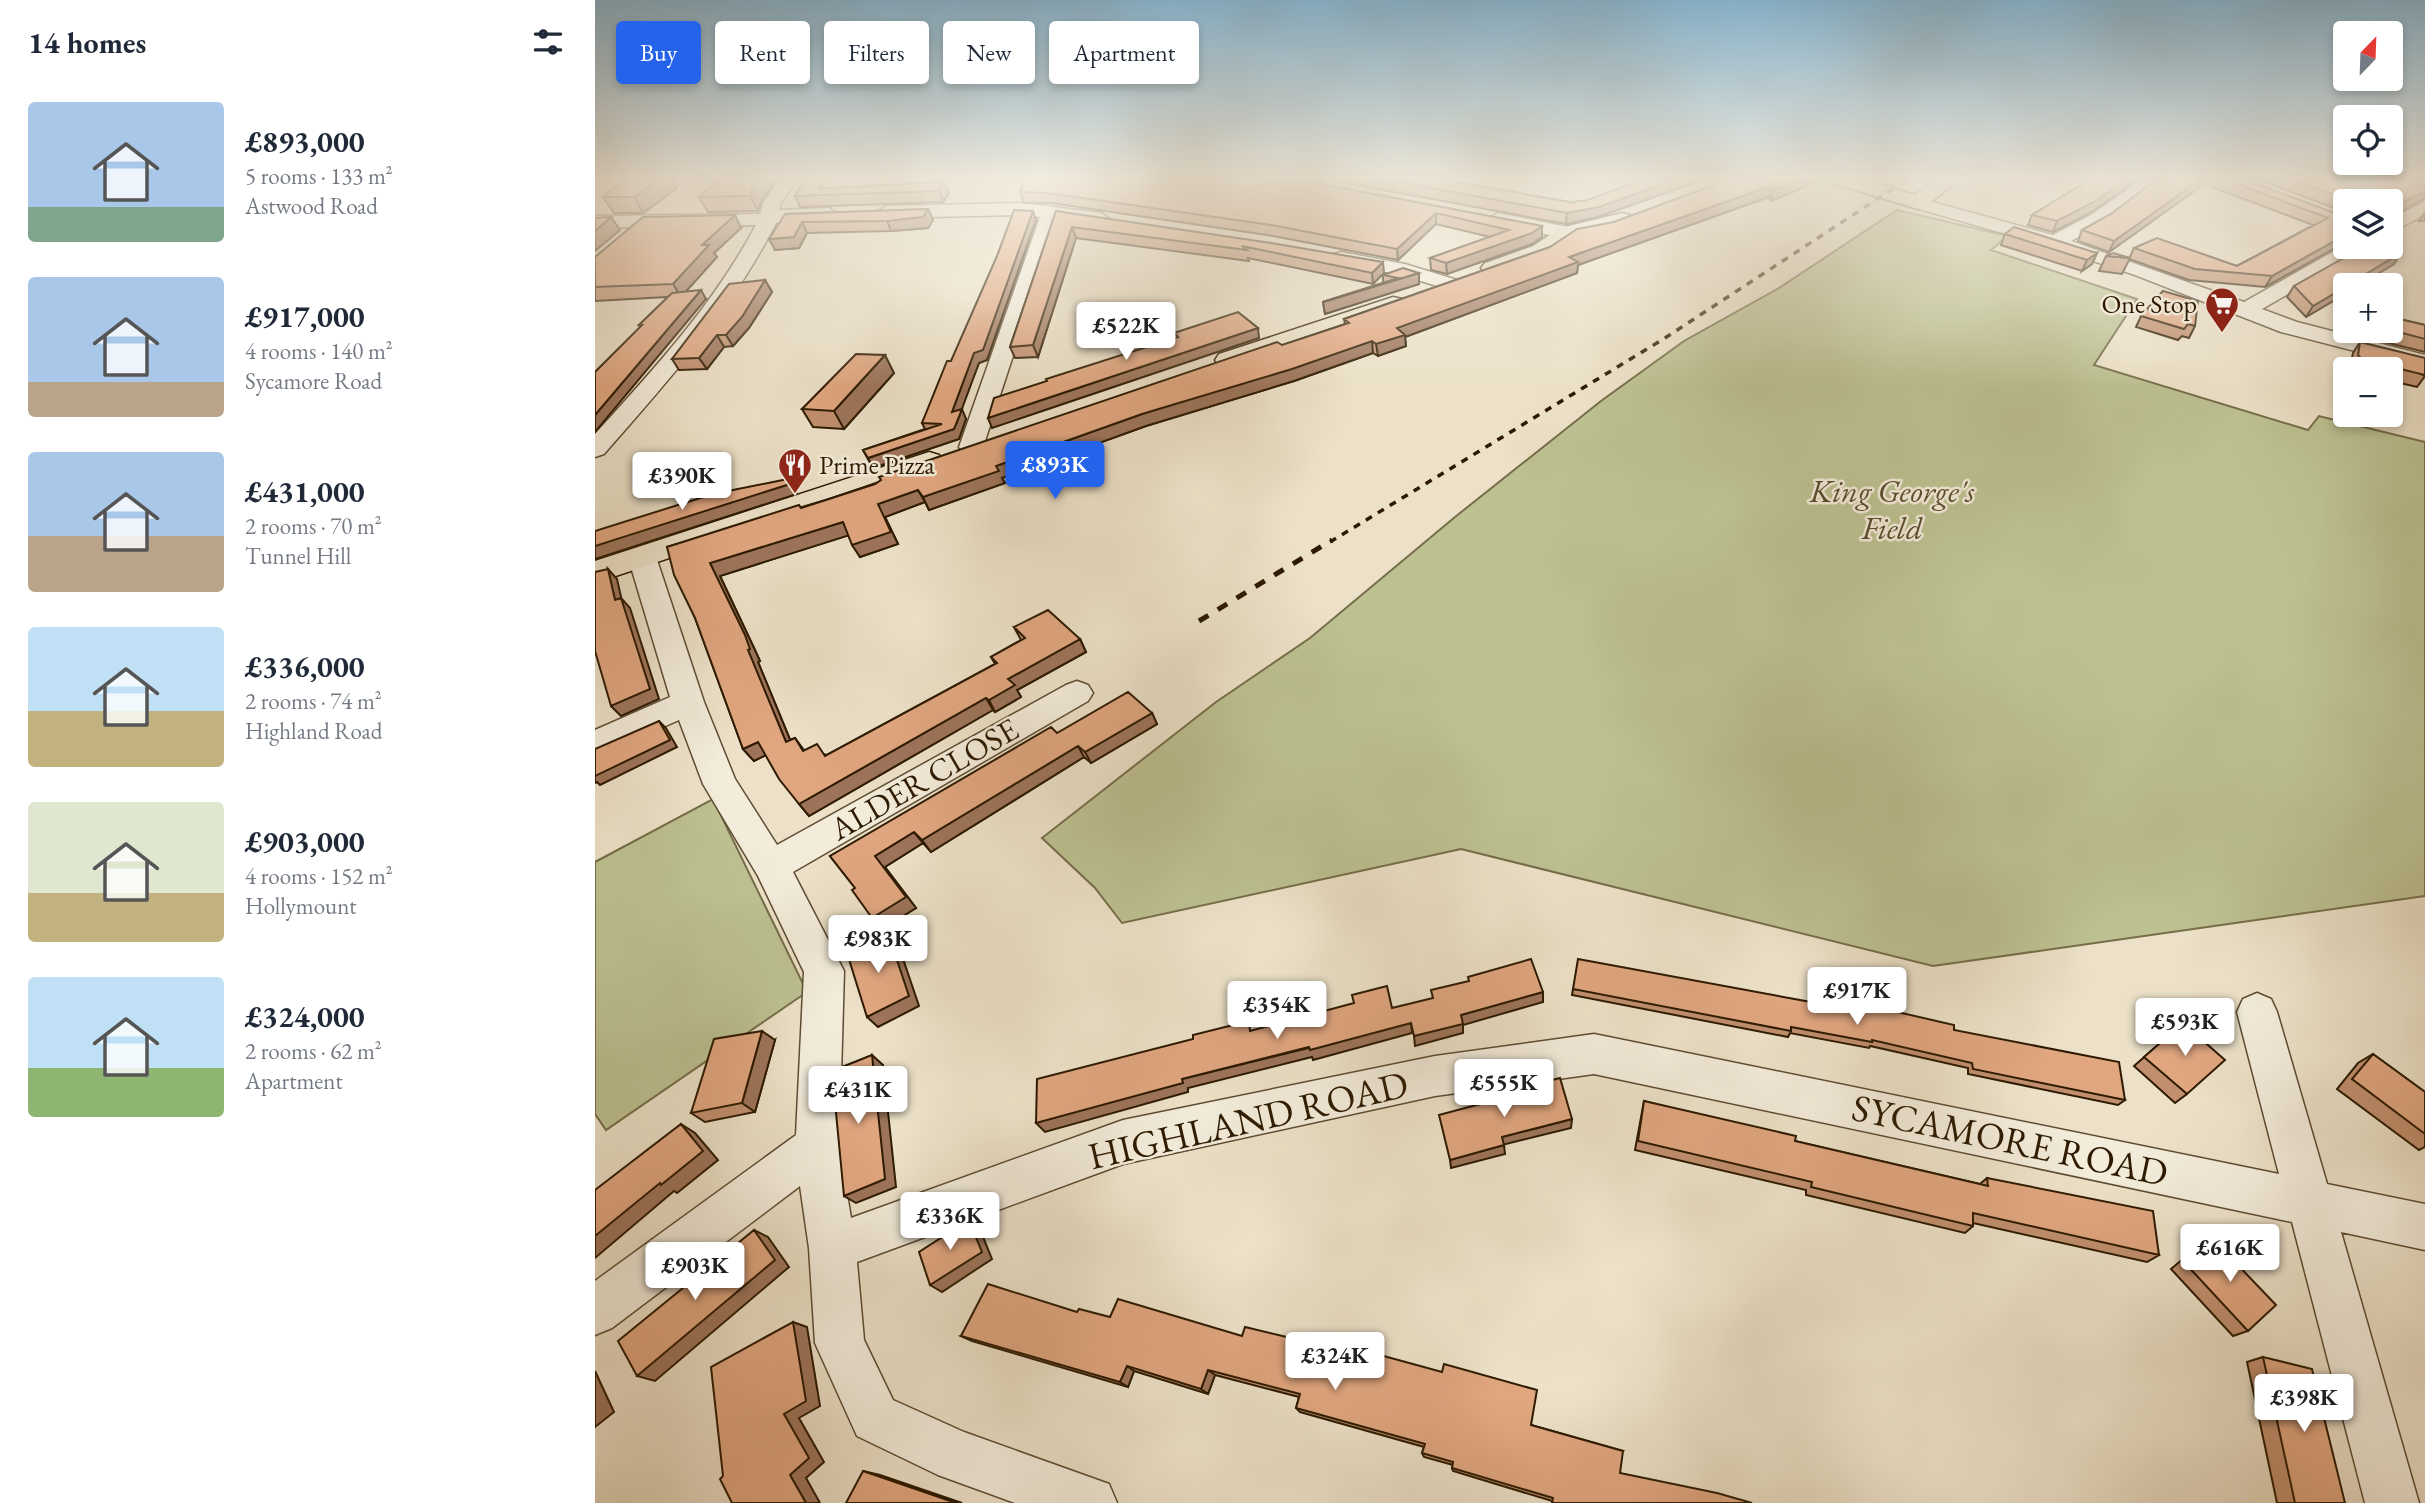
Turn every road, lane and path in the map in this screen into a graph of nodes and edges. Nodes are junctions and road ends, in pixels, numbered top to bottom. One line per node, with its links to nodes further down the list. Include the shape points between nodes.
1 (754, 247): 13 (street, via 689,343)
2 (1039, 247): 12 (street)
3 (1547, 247): 7 (main road)
4 (2070, 247): 8 (street)
5 (1324, 255): 7 (street, via 1405,270)
6 (2334, 259): 8 (street)
7 (1450, 284): 10 (main road)
8 (2245, 311): 9 (street, via 2341,342)
9 (2425, 362)
10 (1205, 368)
11 (997, 438): 12 (main road)
12 (971, 447): 14 (main road)
13 (595, 449)
14 (642, 557): 15 (main road); 17 (street)
15 (595, 572)
16 (1077, 692): 19 (street, ALDER CLOSE)
17 (688, 702): 18 (street); 19 (street, via 720,784)
18 (595, 744)
19 (771, 866): 22 (street, via 824,971)
20 (2257, 1012): 23 (street)
21 (1594, 1054): 23 (street, SYCAMORE ROAD); 25 (street, HIGHLAND ROAD, via 1435,1076 1123,1142)
22 (817, 1146): 25 (street); 26 (street)
23 (2308, 1202): 24 (street, SYCAMORE ROAD); 28 (street)
24 (2425, 1227)
25 (832, 1248): 27 (street, via 841,1343 875,1418 957,1456)
26 (595, 1311)
27 (1090, 1503)
28 (2392, 1503)

